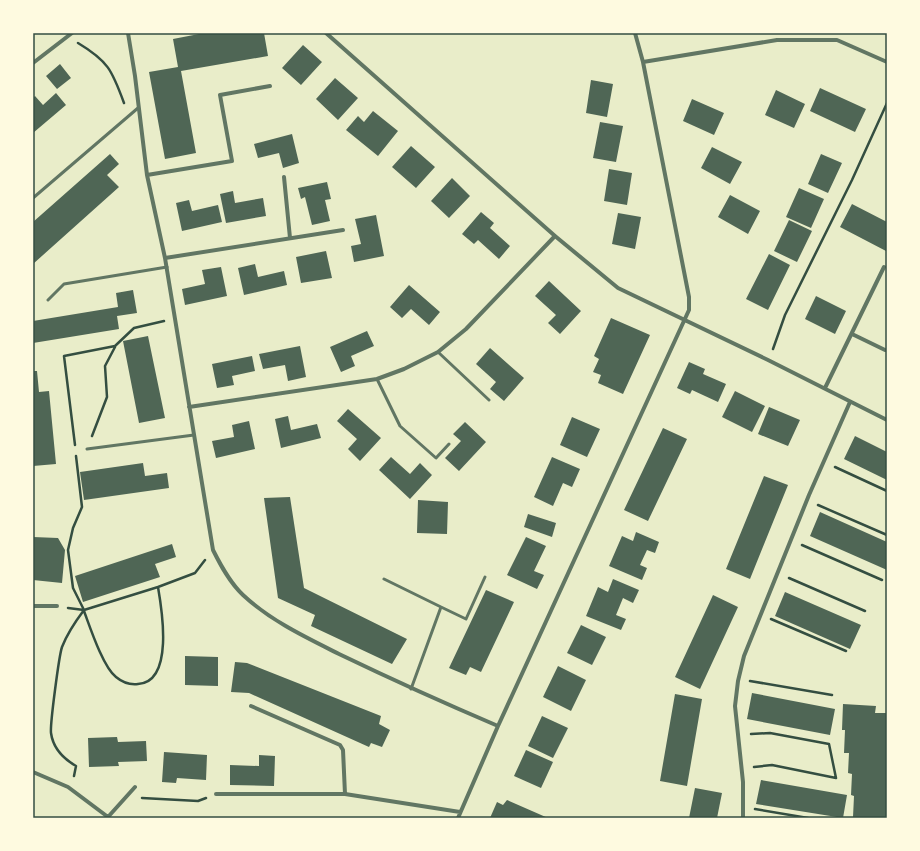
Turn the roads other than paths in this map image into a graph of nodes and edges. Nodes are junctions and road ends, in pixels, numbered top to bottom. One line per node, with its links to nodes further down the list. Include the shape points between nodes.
1 (72, 33): 7 (street)
2 (128, 33): 9 (street)
3 (326, 33): 14 (street)
4 (635, 33): 5 (street)
5 (643, 62): 6 (street, via 777,40 837,40); 20 (street, via 689,297)
6 (887, 62)
7 (33, 63)
8 (270, 86): 10 (street, via 220,95 232,161)
9 (138, 108): 10 (street); 12 (lane)
10 (147, 175): 16 (street)
11 (284, 177): 15 (street)
12 (33, 198)
13 (343, 230): 15 (street)
14 (555, 236): 20 (street, via 618,288); 23 (street, via 466,329)
15 (290, 238): 16 (street)
16 (165, 258): 17 (street)
17 (167, 267): 19 (lane, via 64,284); 28 (street)
18 (884, 267): 21 (street)
19 (48, 300)
20 (686, 320): 25 (street); 40 (street)
21 (852, 334): 22 (street); 25 (street)
22 (885, 350)
23 (438, 352): 24 (street); 26 (lane)
24 (378, 379): 28 (street); 31 (lane, via 400,426 436,458)
25 (825, 388): 27 (street)
26 (489, 400)
27 (850, 402): 29 (street); 47 (street, via 744,656 735,706)
28 (189, 407): 30 (street)
29 (887, 420)
30 (194, 435): 32 (lane); 38 (street, via 213,550 222,568 242,594 260,610 288,628)
31 (450, 444)
32 (87, 449)
33 (485, 577): 37 (lane, via 466,619)
34 (384, 579): 37 (lane)
35 (33, 606): 36 (street)
36 (57, 606)
37 (441, 606): 38 (lane)
38 (411, 689): 40 (street)
39 (251, 706): 44 (street, via 340,745 343,750)
40 (498, 726): 45 (street)
41 (33, 772): 42 (street, via 68,787 108,817)
42 (135, 787)
43 (216, 794): 44 (street)
44 (344, 794): 45 (street)
45 (460, 812): 46 (street)
46 (458, 818)
47 (743, 818)

